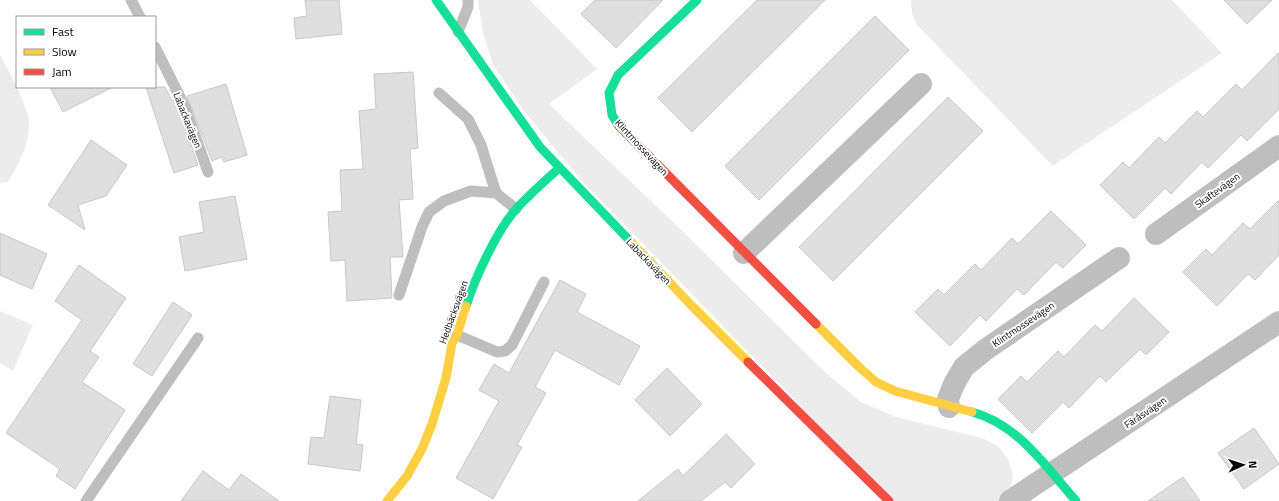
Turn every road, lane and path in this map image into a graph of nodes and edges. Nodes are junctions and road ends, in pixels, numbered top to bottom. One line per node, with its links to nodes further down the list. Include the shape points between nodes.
1 (131, 0): 5 (lane)
2 (436, 0): 6 (street, Labackavägen)
3 (468, 0): 6 (lane, via 468,7)
4 (697, 0): 16 (street, Klintmossevägen, via 618,75 609,93 612,115 621,128)
5 (139, 16)
6 (457, 32): 11 (street, Labackavägen, via 540,147)
7 (156, 49): 12 (lane, Labackavägen, via 186,107)
8 (921, 84): 16 (street)
9 (439, 93): 13 (lane, via 468,119 482,145)
10 (1279, 146): 15 (street, Skaftevägen)
11 (559, 168): 14 (street, Hedbäcksvägen); 27 (street, Labackavägen, via 691,305)
12 (208, 172)
13 (496, 193): 14 (lane); 19 (lane, via 471,191 444,201 429,212)
14 (516, 209): 21 (street, Hedbäcksvägen, via 499,234 481,269)
15 (1156, 234)
16 (744, 253): 23 (street, Klintmossevägen, via 876,382 895,391)
17 (1119, 258): 23 (street, Klintmossevägen, via 964,367 954,384 948,399)
18 (544, 282): 21 (lane, via 512,345 505,351 497,352)
19 (399, 295)
20 (1279, 322): 24 (street, Färåsvägen)
21 (457, 335): 26 (street, Hedbäcksvägen, via 452,343 446,378 422,449 407,476)
22 (198, 338): 25 (lane)
23 (948, 407): 24 (street, Klintmossevägen, via 983,415 1019,437)
24 (1051, 474): 28 (street, Färåsvägen); 29 (street, Klintmossevägen)
25 (86, 501)
26 (388, 501)
27 (889, 501)
28 (1010, 501)
29 (1076, 501)

